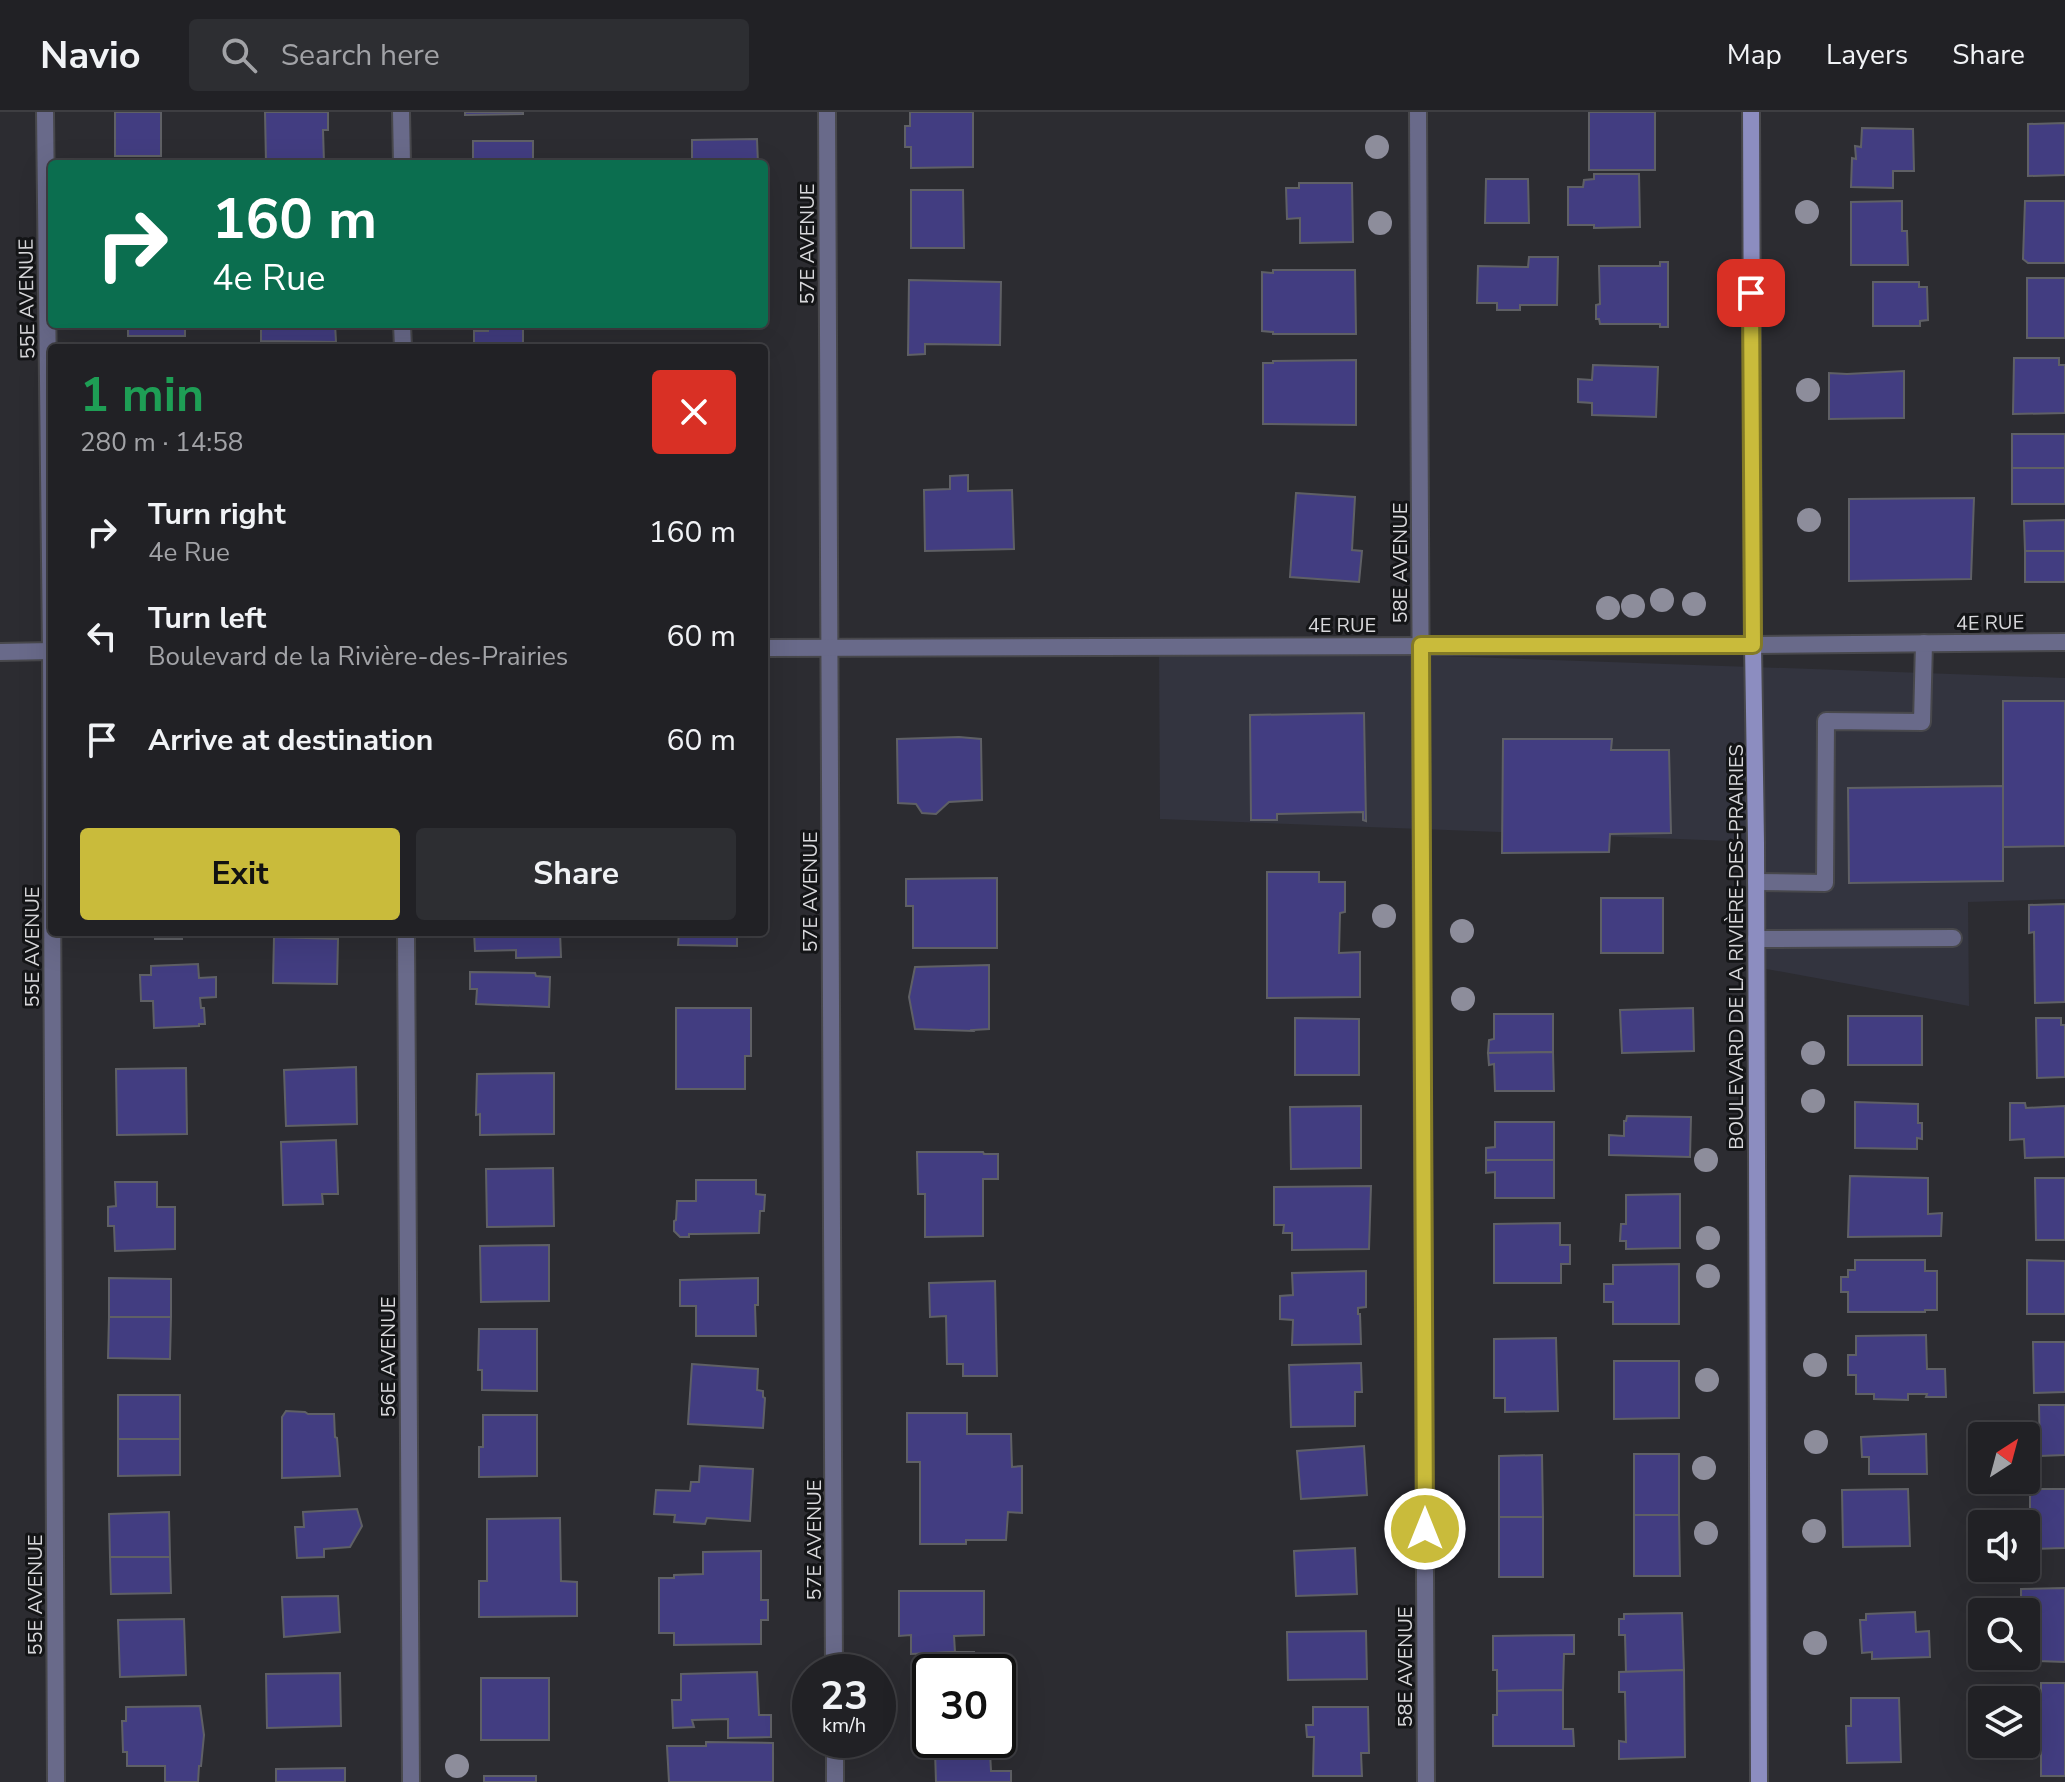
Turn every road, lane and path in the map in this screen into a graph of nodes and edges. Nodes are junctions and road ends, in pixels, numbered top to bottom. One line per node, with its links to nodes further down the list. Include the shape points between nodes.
1 (45, 112): 7 (street, 55E AVENUE)
2 (401, 112): 6 (street)
3 (827, 112): 12 (street, 57E AVENUE)
4 (1418, 112): 10 (street, 58E AVENUE)
5 (1751, 112): 11 (street, BOULEVARD DE LA RIVIÈRE-DES-PRAIRIES)
6 (402, 160)
7 (48, 382)
8 (2065, 642): 9 (street, 4E RUE)
9 (1924, 643): 11 (street, 4E RUE); 16 (street, via 1922,722 1826,721 1825,883)
10 (1421, 645): 11 (street, 4E RUE); 12 (street, 4E RUE); 26 (street, 58E AVENUE)
11 (1753, 645): 16 (street, BOULEVARD DE LA RIVIÈRE-DES-PRAIRIES)
12 (829, 647): 13 (street, 4E RUE); 21 (street, 57E AVENUE)
13 (768, 648)
14 (48, 651): 15 (street)
15 (0, 652)
16 (1756, 882): 20 (street, BOULEVARD DE LA RIVIÈRE-DES-PRAIRIES)
17 (52, 936): 23 (street, 55E AVENUE)
18 (406, 936): 24 (street, 56E AVENUE)
19 (1953, 938): 20 (street)
20 (1756, 939): 27 (street, BOULEVARD DE LA RIVIÈRE-DES-PRAIRIES)
21 (834, 1654)
22 (835, 1758): 25 (street)
23 (56, 1782)
24 (411, 1782)
25 (835, 1782)
26 (1426, 1782)
27 (1759, 1782)

